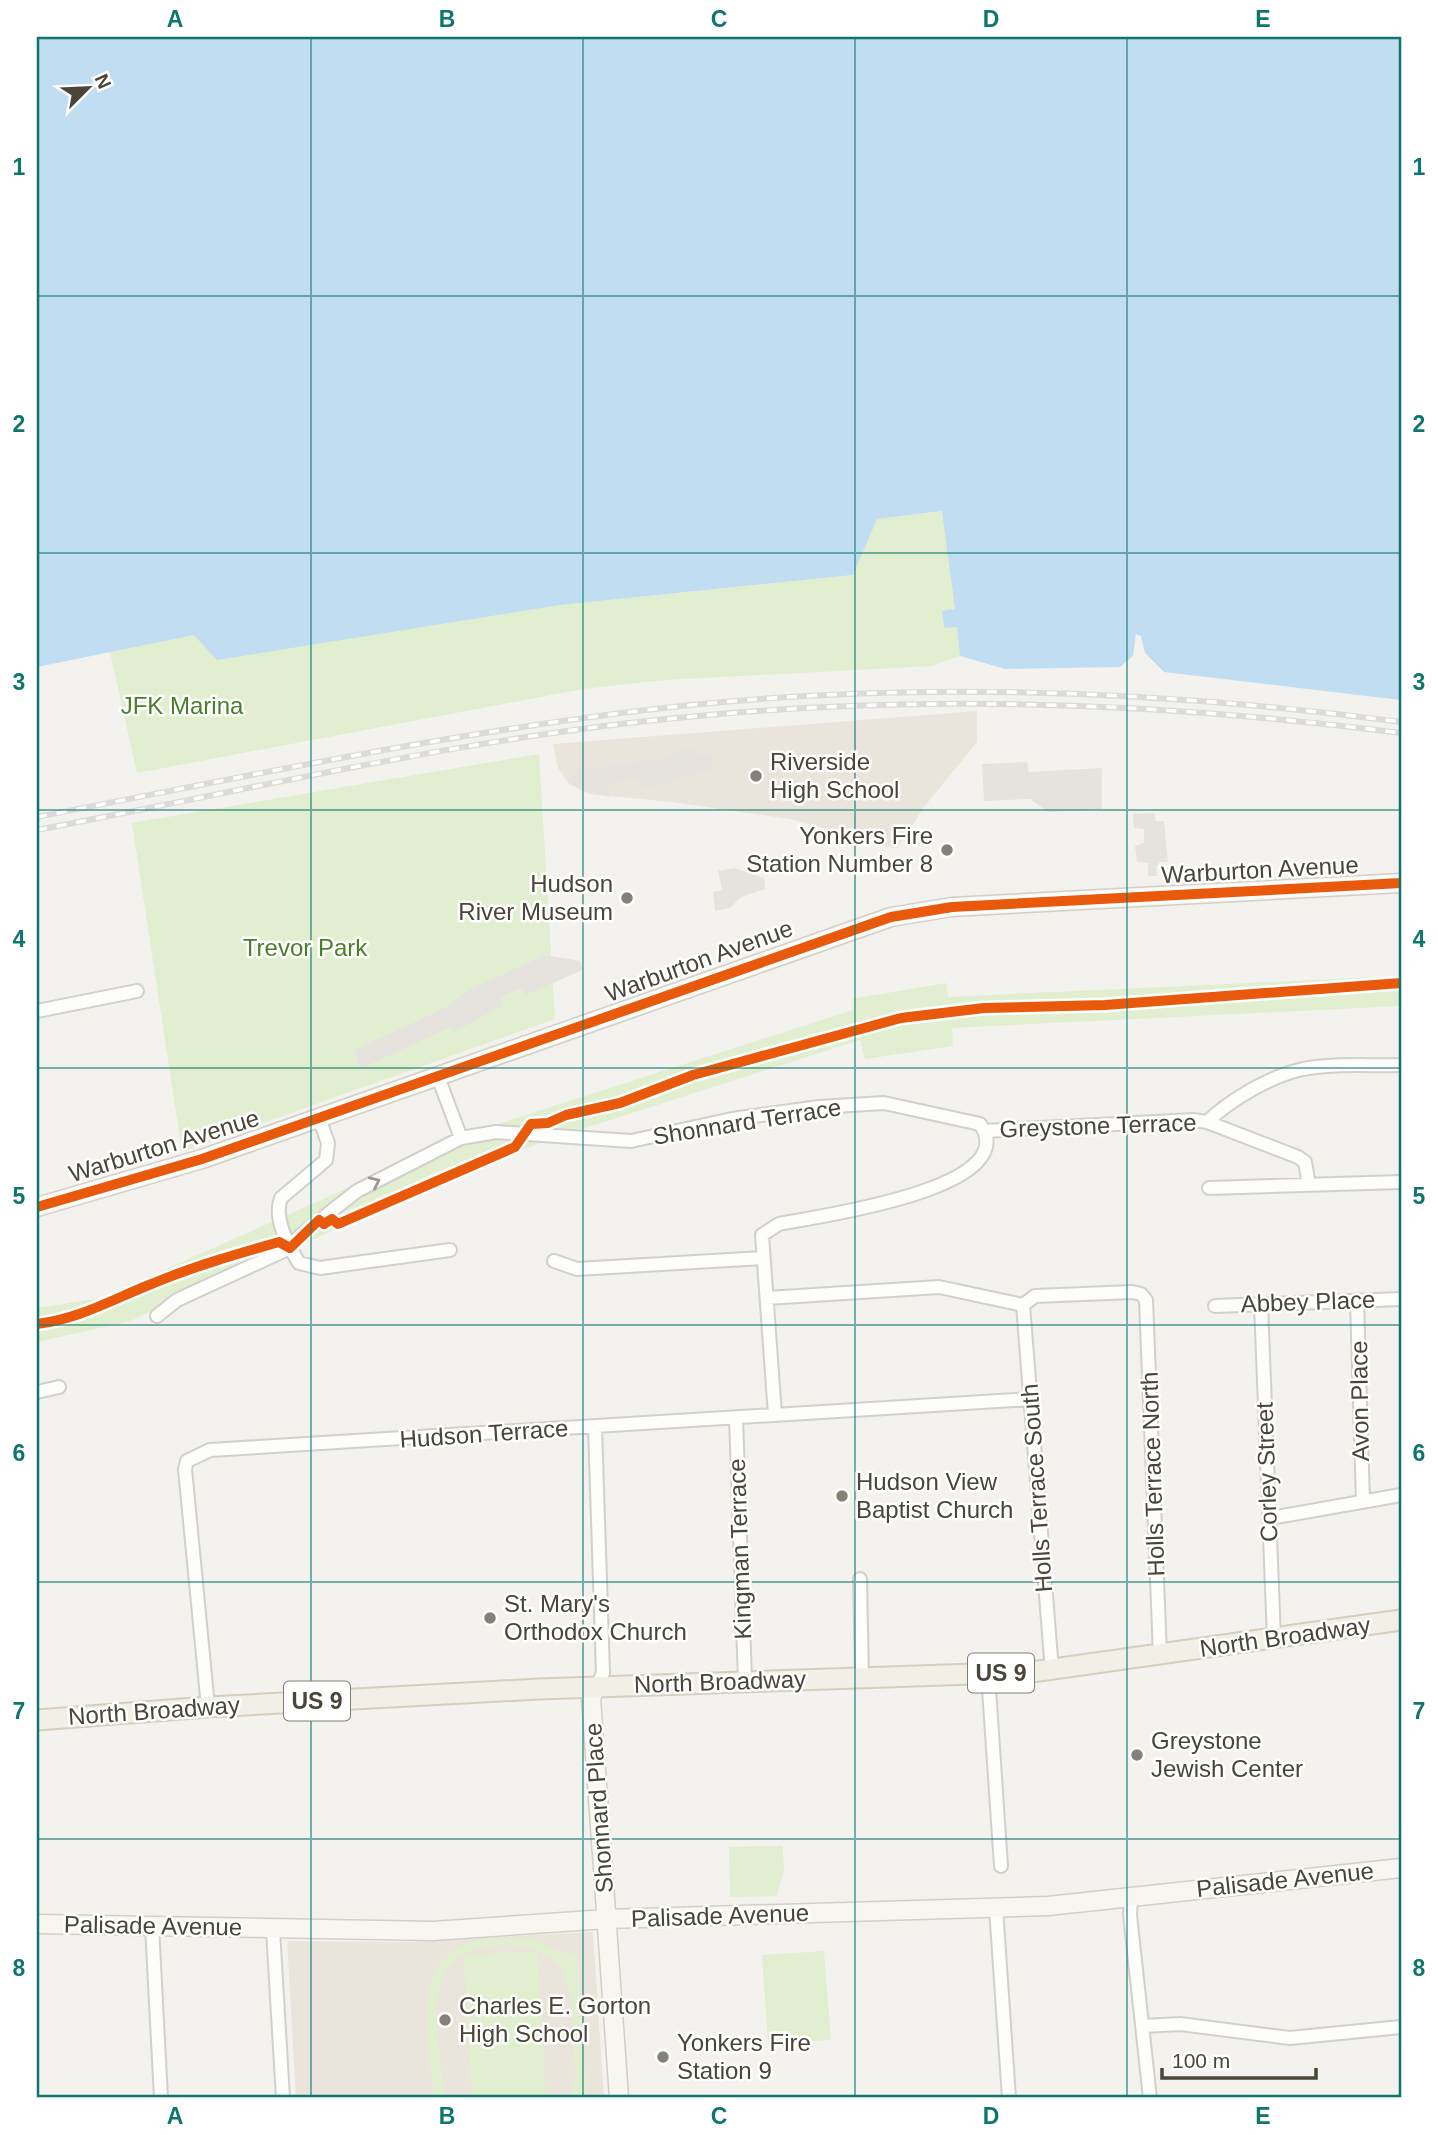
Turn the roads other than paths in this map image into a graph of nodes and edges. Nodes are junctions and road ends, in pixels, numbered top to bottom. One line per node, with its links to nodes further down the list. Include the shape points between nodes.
1 (1401, 883): 5 (street, Warburton Avenue, via 952,907 891,917)
2 (137, 991): 3 (street)
3 (37, 1011)
4 (1401, 1065): 7 (street, via 1303,1069 1222,1108)
5 (438, 1077): 6 (street, Warburton Avenue); 9 (street)
6 (319, 1118): 13 (street, Warburton Avenue, via 202,1159); 14 (street, via 328,1143 326,1160 281,1198 278,1206)
7 (1208, 1122): 8 (street, Greystone Terrace); 11 (street, Greystone Terrace, via 1298,1157 1305,1162)
8 (985, 1131): 9 (street, Shonnard Terrace, via 980,1124 958,1117 884,1103 732,1119 631,1141 512,1131); 16 (street, via 985,1149 974,1167 910,1197 779,1224 762,1235)
9 (461, 1138): 14 (street, Shonnard Terrace, one-way to 9, via 357,1191)
10 (1401, 1182): 11 (street)
11 (1309, 1185): 12 (street)
12 (1209, 1188)
13 (37, 1207)
14 (290, 1248): 15 (street, via 299,1263 320,1268); 24 (street, Shonnard Terrace, via 177,1300)
15 (450, 1250)
16 (764, 1258): 17 (street, via 577,1269); 18 (street)
17 (554, 1261)
18 (767, 1298): 22 (street, via 939,1287); 28 (street)
19 (1401, 1299): 20 (street, Abbey Place)
20 (1357, 1301): 21 (street, Abbey Place); 32 (street, Avon Place)
21 (1261, 1304): 23 (street, Abbey Place); 33 (street, Corley Street)
22 (1023, 1305): 27 (street, Holls Terrace South); 37 (street, Holls Terrace North, via 1035,1296 1141,1294 1147,1313)
23 (1215, 1306)
24 (157, 1316)
25 (59, 1387): 26 (street)
26 (37, 1392)
27 (1030, 1399): 28 (street, Hudson Terrace); 38 (street, Holls Terrace South)
28 (775, 1415): 29 (street, Hudson Terrace)
29 (736, 1418): 30 (street, Hudson Terrace); 41 (street, Kingman Terrace)
30 (595, 1427): 42 (street, via 603,1673); 43 (street, Hudson Terrace, via 210,1450 187,1461)
31 (1401, 1495): 32 (street)
32 (1363, 1502): 33 (street)
33 (1270, 1518): 36 (street, Corley Street)
34 (860, 1579): 40 (street)
35 (1401, 1620): 36 (main road, North Broadway / US 9)
36 (1274, 1639): 37 (main road, North Broadway / US 9)
37 (1160, 1656): 38 (main road, North Broadway / US 9)
38 (1052, 1671): 39 (main road, North Broadway / US 9)
39 (988, 1674): 40 (main road, North Broadway / US 9); 45 (street)
40 (862, 1678): 41 (main road, North Broadway / US 9)
41 (745, 1681): 42 (main road, North Broadway / US 9)
42 (597, 1686): 43 (main road, North Broadway / US 9); 49 (street, Shonnard Place, via 591,1698)
43 (208, 1707): 44 (main road, North Broadway / US 9)
44 (37, 1720)
45 (1001, 1866)
46 (1401, 1868): 47 (street, Palisade Avenue)
47 (1131, 1898): 48 (street, Palisade Avenue); 53 (street)
48 (996, 1908): 49 (street, Palisade Avenue); 58 (street)
49 (607, 1919): 52 (street, Palisade Avenue, via 433,1931); 57 (street, Shonnard Place)
50 (37, 1924): 51 (street, Palisade Avenue)
51 (152, 1926): 52 (street, Palisade Avenue); 55 (street)
52 (273, 1930): 56 (street)
53 (1143, 2026): 54 (street, via 1180,2024 1290,2038); 59 (street)
54 (1401, 2027)
55 (161, 2098)
56 (283, 2098)
57 (620, 2098)
58 (1009, 2098)
59 (1150, 2098)

